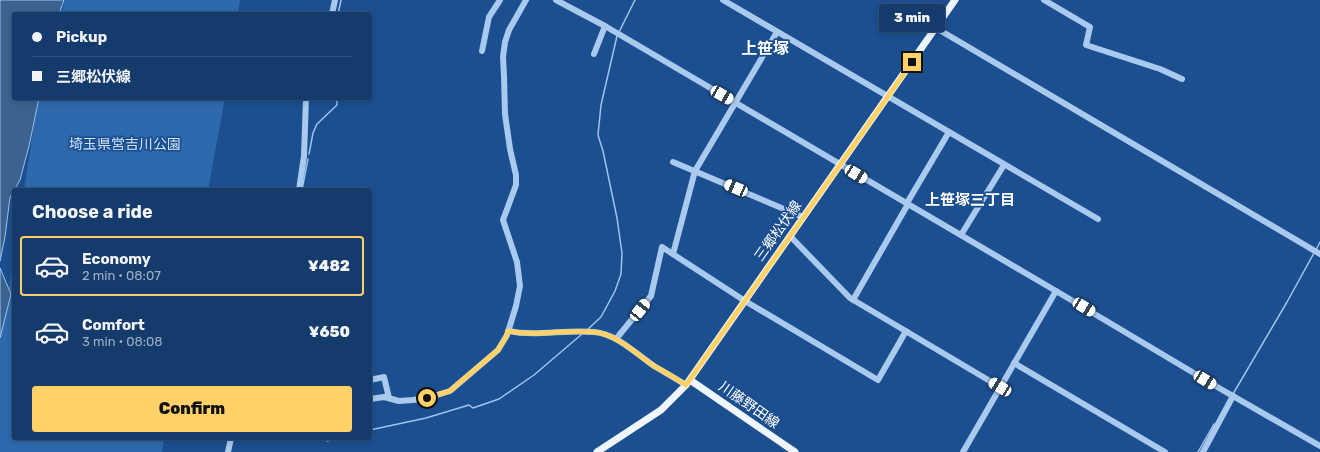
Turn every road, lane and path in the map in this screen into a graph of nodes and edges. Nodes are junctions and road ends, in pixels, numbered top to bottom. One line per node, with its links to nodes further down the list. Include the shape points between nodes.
1 (335, 0): 8 (street)
2 (500, 0): 12 (street, via 489,17)
3 (526, 0): 34 (street, via 509,30 503,57 505,114 516,175 516,186 504,220 517,262 520,286)
4 (556, 0): 9 (street)
5 (723, 0): 11 (street)
6 (955, 0): 10 (main road, 三郷松伏線)
7 (1044, 0): 14 (street, via 1090,27 1086,45 1160,69)
8 (332, 12)
9 (605, 26): 13 (street); 17 (street)
10 (936, 28): 15 (main road, 三郷松伏線); 30 (street)
11 (778, 32): 15 (street); 17 (street)
12 (482, 51)
13 (594, 54)
14 (1182, 79)
15 (888, 96): 18 (street); 20 (main road, 三郷松伏線)
16 (306, 100): 23 (street, via 304,156)
17 (735, 102): 20 (street); 22 (street)
18 (949, 132): 21 (street); 24 (street)
19 (673, 162): 22 (street)
20 (840, 164): 24 (street); 25 (main road, 三郷松伏線)
21 (1004, 165): 26 (street); 27 (street)
22 (695, 171): 25 (street); 29 (street)
23 (299, 188)
24 (908, 204): 27 (street); 32 (street)
25 (803, 217): 28 (main road, 三郷松伏線)
26 (1098, 219)
27 (961, 235): 31 (street)
28 (790, 236): 32 (street); 33 (main road, 三郷松伏線)
29 (673, 254): 33 (street); 36 (street, via 662,247 651,296)
30 (1320, 254)
31 (1056, 291): 37 (street); 41 (street)
32 (853, 300): 35 (street)
33 (745, 301): 35 (street, via 878,380); 39 (main road, 三郷松伏線)
34 (508, 331): 36 (street, via 531,334 582,331 606,334); 42 (street, via 498,350 450,391 413,400 399,401)
35 (906, 331): 40 (street)
36 (616, 339): 39 (street, via 655,366)
37 (1014, 363): 40 (street); 50 (street)
38 (372, 380): 42 (street, via 384,377)
39 (688, 382): 47 (main road, 三郷松伏線, via 661,410); 48 (main road, 川藤野田線)
40 (1000, 387): 49 (street)
41 (1233, 396): 45 (street); 51 (street)
42 (389, 398): 43 (street)
43 (372, 399)
44 (231, 440): 46 (street)
45 (1320, 446)
46 (228, 452)
47 (597, 452)
48 (795, 452)
49 (963, 452)
50 (1165, 452)
51 (1203, 452)

